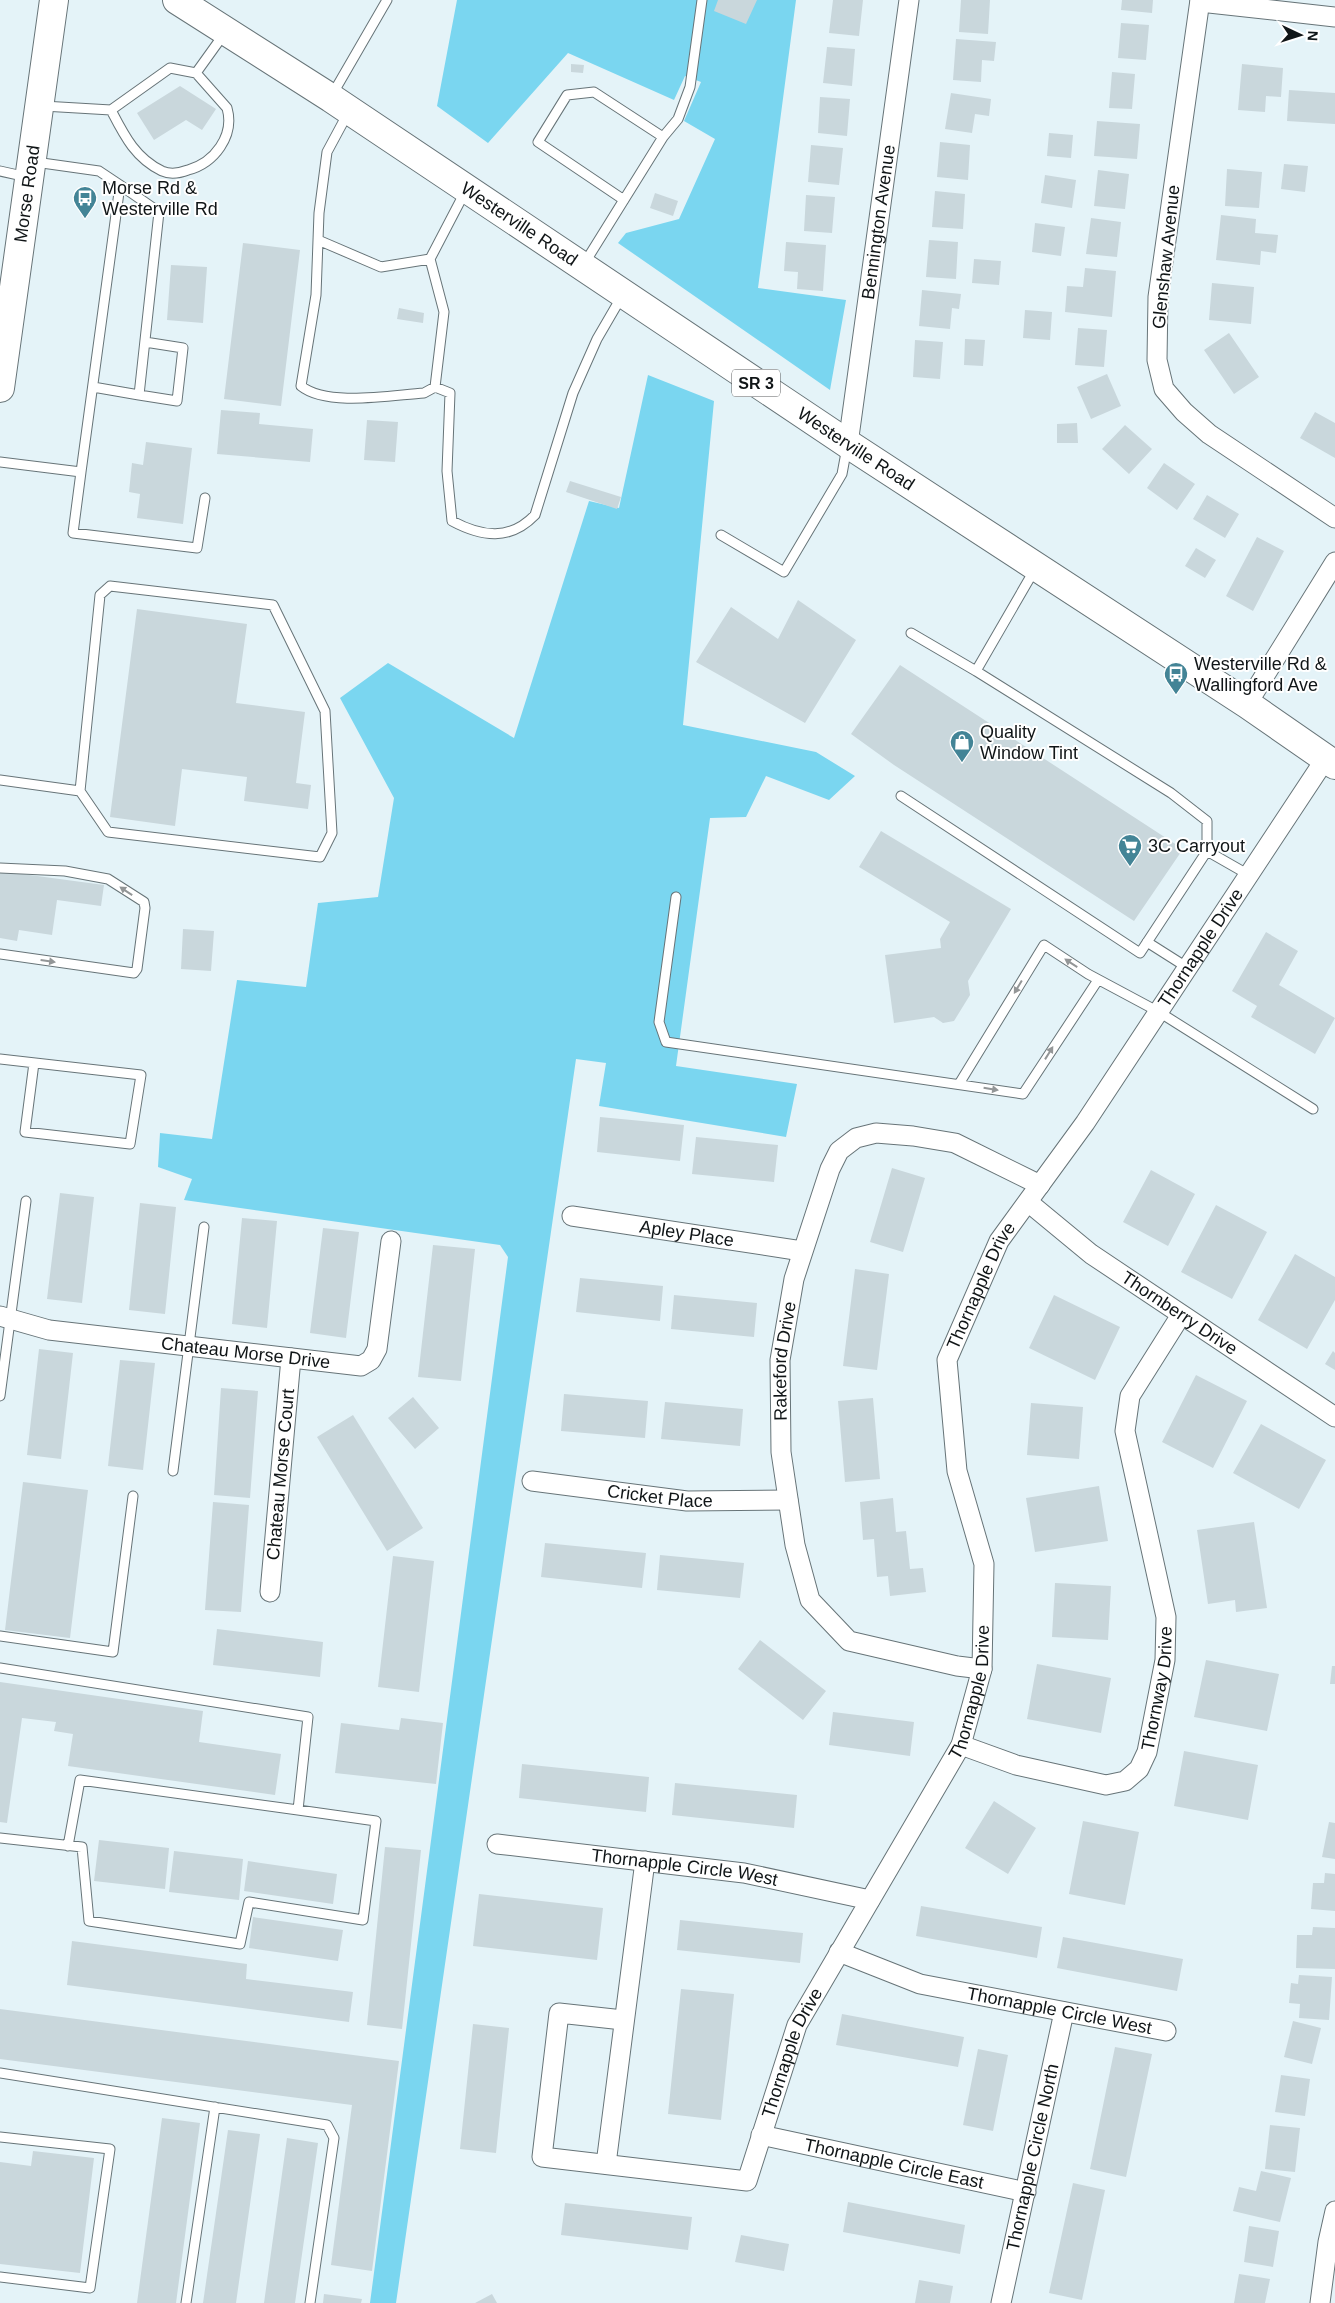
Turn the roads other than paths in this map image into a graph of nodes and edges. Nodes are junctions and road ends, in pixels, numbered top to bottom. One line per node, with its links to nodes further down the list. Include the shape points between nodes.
1 (54, 0): 11 (main road, Morse Road)
2 (177, 0): 8 (main road, Westerville Road / SR 3)
3 (387, 0): 10 (lane)
4 (702, 0): 13 (lane, via 690,87 678,120)
5 (910, 0): 28 (street, Bennington Avenue)
6 (1200, 1): 7 (street); 32 (street, Glenshaw Avenue, via 1158,297 1157,360 1164,389 1209,434)
7 (1335, 17)
8 (227, 31): 9 (lane); 10 (main road, Westerville Road / SR 3)
9 (196, 73): 12 (lane, via 170,68); 12 (lane, via 227,108 229,115 217,154 197,168 172,173 144,160 131,147)
10 (340, 104): 17 (main road, Westerville Road / SR 3); 19 (lane, via 327,152)
11 (40, 106): 12 (lane); 14 (main road, Morse Road)
12 (111, 110)
13 (663, 137): 18 (lane); 18 (lane, via 594,92 567,95 538,142)
14 (32, 170): 15 (lane); 16 (lane, via 99,171); 26 (main road, Morse Road)
15 (0, 172)
16 (120, 185): 23 (lane, via 159,212); 24 (lane)
17 (466, 189): 20 (lane); 21 (main road, Westerville Road / SR 3)
18 (624, 200): 21 (lane)
19 (318, 240): 20 (lane, via 381,267); 25 (lane, via 316,294 301,386 314,394 346,398 424,393)
20 (430, 258): 25 (lane, via 444,312)
21 (583, 267): 22 (main road, Westerville Road / SR 3)
22 (624, 294): 25 (lane, via 597,339 573,393 535,515 520,528 496,533 476,532 452,521 447,462 450,393); 28 (main road, Westerville Road / SR 3)
23 (145, 342): 27 (lane); 27 (lane, via 183,348 177,401)
24 (93, 387): 27 (lane); 30 (lane)
25 (435, 387)
26 (0, 388)
27 (139, 395)
28 (848, 444): 33 (lane, via 842,474 784,572); 35 (main road, Westerville Road / SR 3)
29 (0, 462): 30 (lane)
30 (81, 472): 31 (lane, via 73,533 197,548)
31 (205, 498)
32 (1335, 518)
33 (721, 535)
34 (1335, 562): 38 (street)
35 (1036, 567): 37 (lane); 38 (main road, Westerville Road / SR 3)
36 (911, 633): 37 (lane)
37 (976, 671): 43 (lane, via 1171,793 1207,821)
38 (1247, 704): 39 (main road, Westerville Road / SR 3)
39 (1330, 762): 45 (street, Thornapple Drive)
40 (0, 780): 41 (lane)
41 (80, 791): 41 (lane, via 108,832 320,856 332,832 325,711 273,605 110,586 100,595)
42 (901, 796): 47 (lane, via 1140,952)
43 (1207, 851): 45 (lane); 47 (lane)
44 (0, 868): 48 (lane, one-way to 44, via 134,973 145,908 144,902 108,879 66,871)
45 (1250, 875): 49 (street, Thornapple Drive)
46 (676, 897): 54 (lane, via 659,1022 666,1042)
47 (1147, 942): 49 (lane)
48 (0, 954)
49 (1188, 968): 51 (street, Thornapple Drive)
50 (1098, 980): 51 (lane); 54 (lane, one-way to 50, via 1023,1094); 54 (lane, one-way to 54, via 1044,945)
51 (1159, 1012): 55 (lane); 56 (street, Thornapple Drive)
52 (0, 1059): 53 (lane)
53 (34, 1063): 53 (lane, via 141,1075 130,1144 25,1132)
54 (959, 1084)
55 (1313, 1109)
56 (1040, 1185): 58 (street, Thornapple Drive); 62 (street, Rakeford Drive, via 955,1143 876,1133 856,1138 839,1150)
57 (26, 1201): 64 (lane)
58 (1028, 1202): 63 (street, Thornberry Drive, via 1091,1254); 76 (street, Thornapple Drive, via 1000,1241 947,1360 957,1470 984,1564)
59 (572, 1216): 62 (street, Apley Place)
60 (204, 1228): 65 (lane)
61 (390, 1241): 66 (street, Chateau Morse Drive, via 377,1349 371,1360 361,1366)
62 (802, 1251): 72 (street, Rakeford Drive, via 780,1360 781,1452)
63 (1181, 1315): 68 (street, Thornberry Drive); 77 (street, Thornway Drive, via 1130,1396 1125,1431 1166,1617 1165,1660 1147,1752 1139,1769 1125,1781 1106,1785 1016,1765)
64 (5, 1318): 65 (street, Chateau Morse Drive, via 49,1330); 67 (lane)
65 (188, 1346): 66 (street, Chateau Morse Drive); 69 (lane)
66 (291, 1358): 73 (street, Chateau Morse Court)
67 (0, 1396)
68 (1335, 1417)
69 (174, 1471)
70 (532, 1480): 72 (street, Cricket Place, via 687,1501)
71 (133, 1496): 74 (lane, via 113,1652)
72 (788, 1500): 76 (street, Rakeford Drive, via 794,1545 810,1600 850,1641)
73 (270, 1592)
74 (0, 1636)
75 (0, 1668): 78 (lane, via 308,1717)
76 (982, 1669): 77 (street, Thornapple Drive)
77 (961, 1745): 83 (street, Thornapple Drive)
78 (298, 1810): 81 (lane, via 80,1780); 81 (lane, via 376,1821 363,1920 250,1902 240,1944 89,1920 82,1847)
79 (0, 1838): 81 (lane)
80 (497, 1844): 82 (street, Thornapple Circle West)
81 (68, 1846)
82 (645, 1861): 83 (street, Thornapple Circle West, via 744,1873); 86 (street)
83 (870, 1900): 84 (street, Thornapple Drive)
84 (839, 1952): 85 (street, Thornapple Circle West, via 920,1984); 90 (street, Thornapple Drive, via 797,2025)
85 (1064, 2012): 87 (street, Thornapple Circle West); 93 (street, Thornapple Circle North)
86 (623, 2020): 92 (street); 92 (street, via 559,2013 542,2157)
87 (1166, 2031)
88 (0, 2073): 89 (lane)
89 (215, 2107): 96 (lane); 97 (lane, via 327,2125 334,2138)
90 (761, 2135): 92 (street, Thornapple Drive, via 746,2180); 93 (street, Thornapple Circle East)
91 (0, 2136): 95 (lane, via 110,2149 90,2288)
92 (606, 2164)
93 (1026, 2192): 98 (street, Thornapple Circle North)
94 (1335, 2211): 99 (street)
95 (0, 2276)
96 (186, 2303)
97 (310, 2303)
98 (1001, 2303)
99 (1320, 2303)

